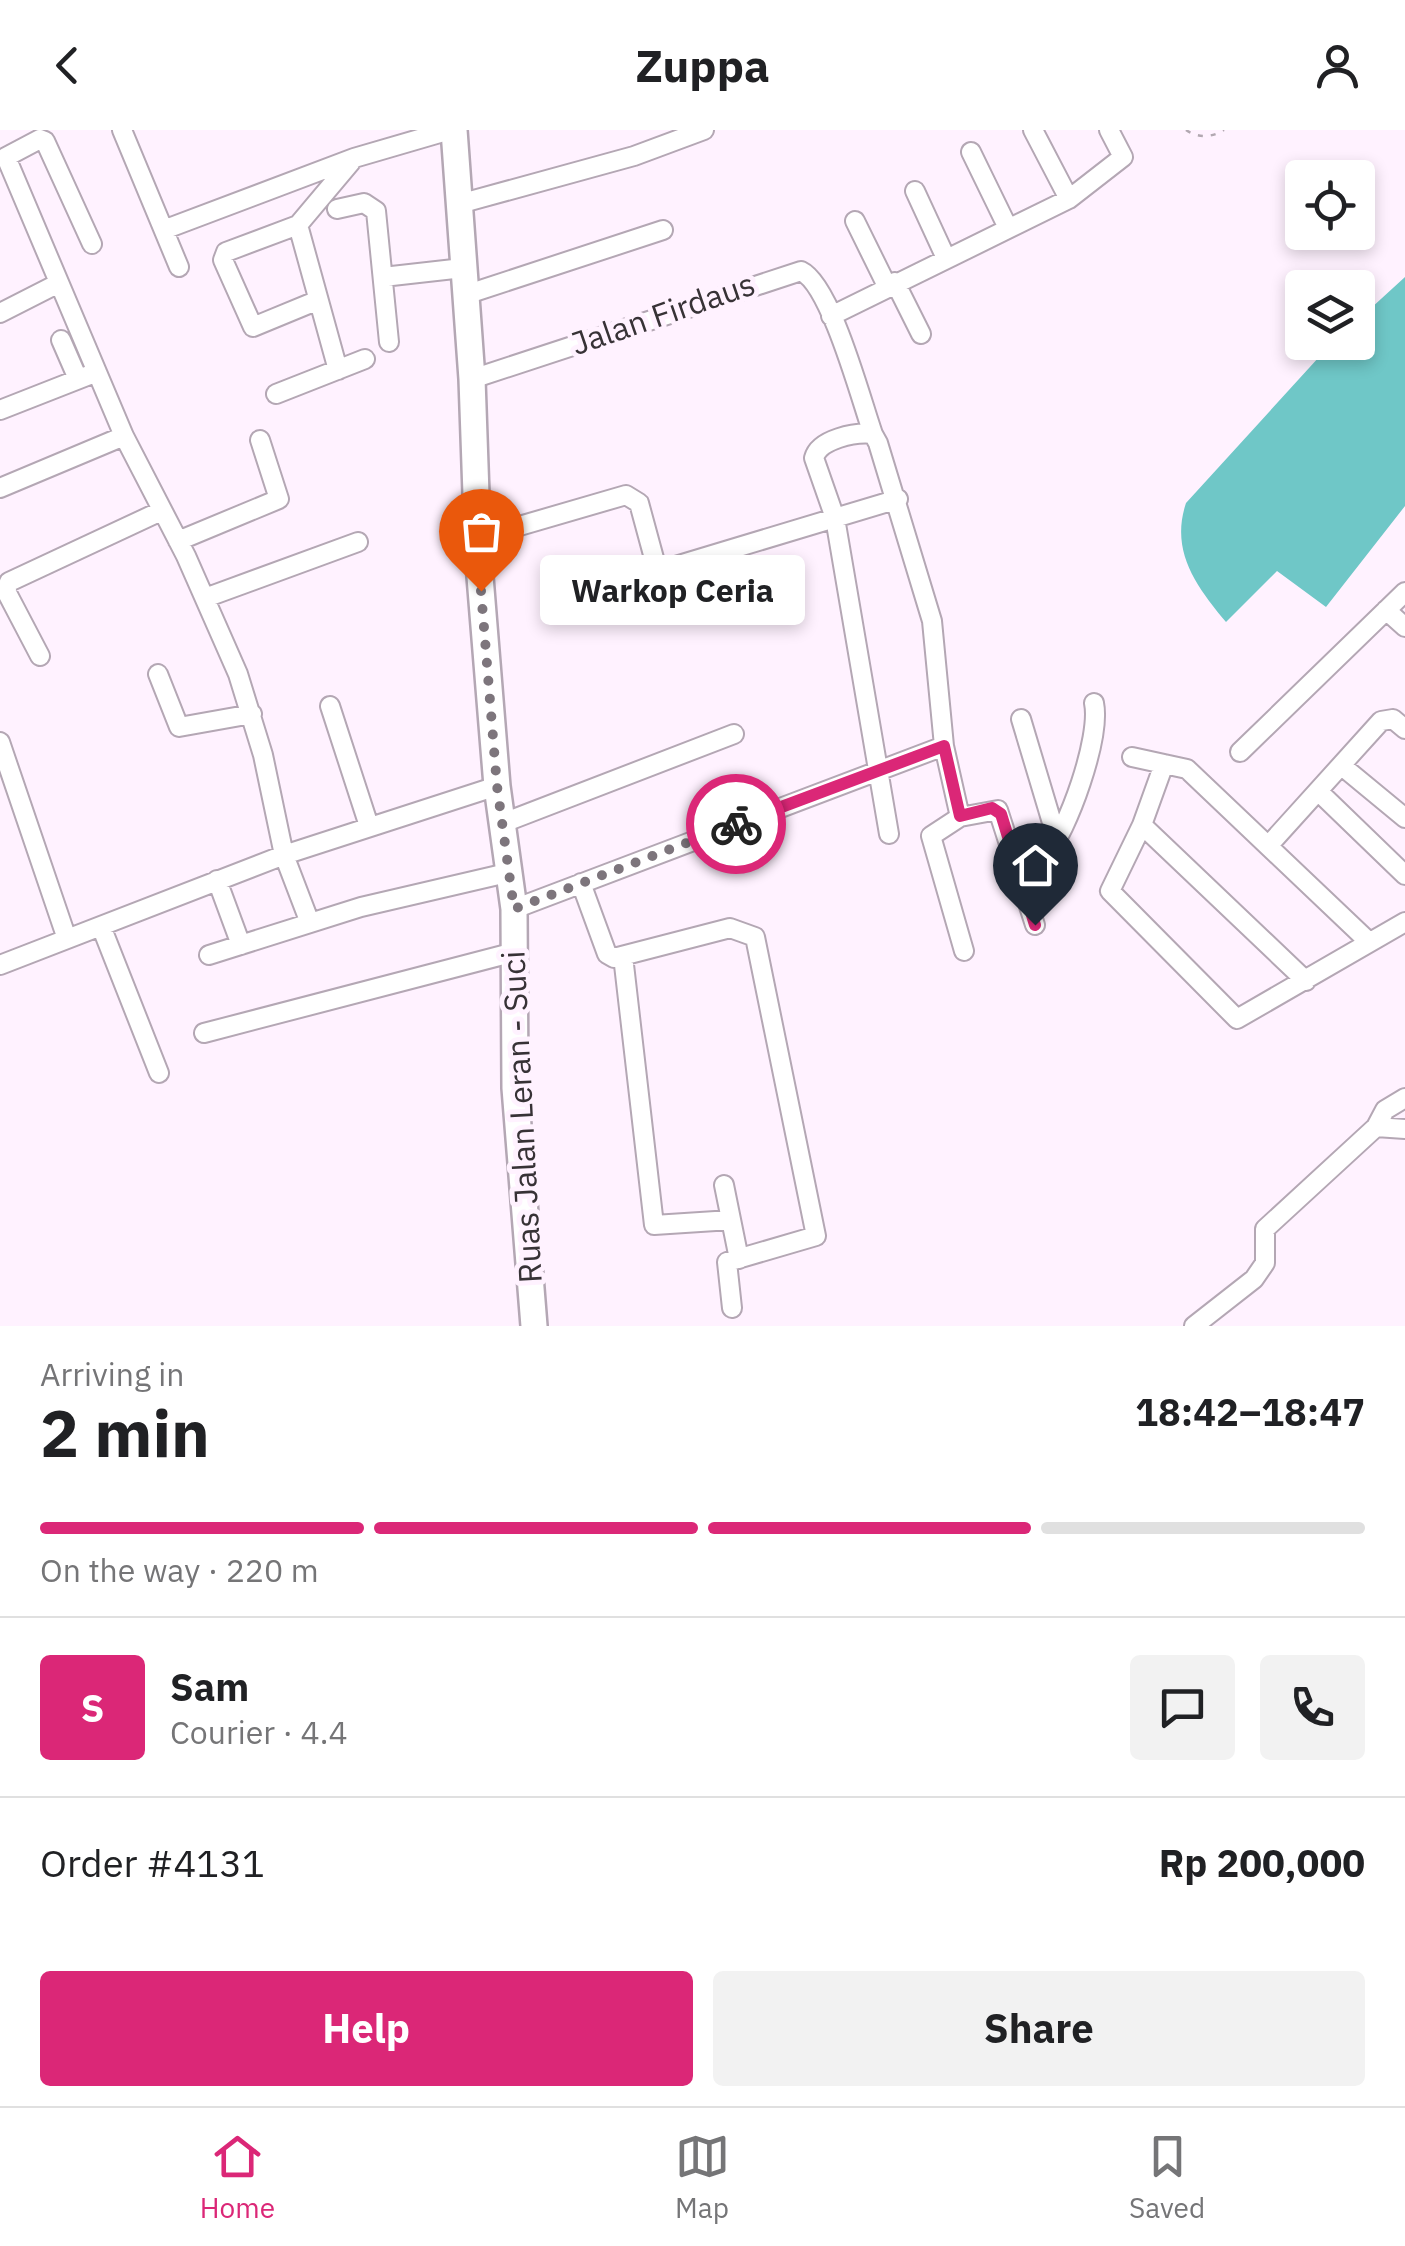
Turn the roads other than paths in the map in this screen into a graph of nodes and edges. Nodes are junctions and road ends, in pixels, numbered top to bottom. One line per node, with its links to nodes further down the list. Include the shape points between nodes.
1 (122, 130): 18 (street)
2 (452, 130): 8 (street); 13 (main road, Ruas Jalan Leran - Suci)
3 (704, 130): 13 (street)
4 (1033, 130): 12 (street)
5 (1110, 130): 12 (street, via 1123,156)
6 (971, 152): 17 (street)
7 (2, 154): 20 (street, via 45,141); 25 (street)
8 (354, 158): 9 (street); 11 (street)
9 (318, 172): 11 (street); 18 (street)
10 (915, 190): 21 (street)
11 (325, 193): 16 (street)
12 (1069, 199): 17 (street)
13 (459, 204): 23 (main road, Ruas Jalan Leran - Suci)
14 (337, 210): 24 (street, via 364,203 376,211)
15 (855, 220): 26 (street)
16 (298, 225): 28 (street); 28 (street, via 226,252 223,260 254,326)
17 (1008, 228): 21 (street)
18 (166, 230): 22 (street)
19 (663, 230): 27 (street)
20 (92, 244)
21 (945, 256): 26 (street)
22 (179, 267)
23 (463, 268): 24 (street); 27 (main road, Ruas Jalan Leran - Suci)
24 (383, 277): 33 (street)
25 (59, 283): 29 (street); 36 (street)
26 (891, 284): 30 (street); 31 (street)
27 (465, 295): 37 (main road, Ruas Jalan Leran - Suci)
28 (316, 301): 35 (street)
29 (0, 312)
30 (831, 316): 37 (street, Jalan Firdaus, via 810,276 791,271); 41 (street, Jalan Firdaus)
31 (921, 334)
32 (61, 340): 38 (street)
33 (389, 342)
34 (364, 359): 35 (street)
35 (338, 370): 39 (street)
36 (97, 372): 38 (street); 42 (street)
37 (472, 379): 48 (main road, Ruas Jalan Leran - Suci)
38 (78, 380): 40 (street)
39 (276, 394)
40 (0, 410)
41 (872, 434): 45 (street, Jalan Firdaus); 47 (street, via 815,450)
42 (124, 436): 44 (street); 46 (street)
43 (260, 440): 49 (street, via 279,499)
44 (0, 488)
45 (898, 499): 47 (street); 64 (street, Jalan Firdaus, via 932,621)
46 (161, 511): 49 (street); 55 (street, via 9,582 6,591)
47 (835, 518): 48 (street, via 662,570 639,502 626,495); 69 (street)
48 (478, 538): 70 (main road, Ruas Jalan Leran - Suci)
49 (178, 542): 52 (street)
50 (358, 542): 52 (street)
51 (1405, 592): 53 (street)
52 (205, 598): 59 (street)
53 (1386, 610): 54 (street); 65 (street)
54 (1405, 627)
55 (40, 656)
56 (158, 674): 59 (street, via 179,727)
57 (1094, 703): 78 (street, via 1098,723 1091,754)
58 (330, 706): 76 (street)
59 (252, 714): 80 (street)
60 (1020, 719): 78 (street)
61 (1405, 728): 68 (street, via 1393,719 1381,721)
62 (734, 734): 74 (street)
63 (0, 742): 91 (street)
64 (944, 746): 69 (street); 72 (street, Jalan Firdaus)
65 (1240, 752)
66 (1132, 757): 67 (street)
67 (1164, 764): 75 (street); 79 (street, via 1186,769)
68 (1342, 766): 71 (street); 73 (street)
69 (878, 769): 77 (street); 85 (street)
70 (497, 786): 74 (main road, Ruas Jalan Leran - Suci); 76 (street)
71 (1319, 792): 79 (street); 83 (street)
72 (960, 816): 81 (street, via 998,810); 94 (street, via 931,836)
73 (1405, 818)
74 (503, 823): 82 (main road, Ruas Jalan Leran - Suci)
75 (1142, 825): 99 (street); 99 (street, via 1110,890 1233,1016 1242,1020)
76 (369, 826): 80 (street)
77 (889, 834)
78 (1056, 836): 81 (street, via 1038,864)
79 (1268, 846): 92 (street)
80 (284, 855): 84 (street); 88 (street)
81 (1018, 872): 89 (street)
82 (507, 873): 86 (main road, Ruas Jalan Leran - Suci); 88 (street)
83 (1405, 875)
84 (217, 880): 90 (street); 93 (street)
85 (581, 883): 86 (street); 97 (street, via 607,954)
86 (514, 909): 95 (main road, Ruas Jalan Leran - Suci)
87 (1405, 922): 92 (street)
88 (310, 924): 93 (street)
89 (1035, 925)
90 (101, 926): 91 (street); 101 (street)
91 (68, 939): 98 (street)
92 (1368, 940): 99 (street)
93 (241, 945): 96 (street)
94 (964, 950)
95 (511, 953): 100 (street); 109 (main road, Ruas Jalan Leran - Suci, via 514,1088)
96 (210, 955)
97 (623, 956): 106 (street, via 654,1225); 107 (street, via 730,928 756,937 816,1236)
98 (0, 965)
99 (1306, 981)
100 (204, 1033)
101 (160, 1074)
102 (1405, 1098): 103 (street, via 1385,1110)
103 (1376, 1127): 104 (street); 110 (street, via 1265,1229 1265,1263 1254,1279)
104 (1405, 1128)
105 (724, 1184): 106 (street)
106 (731, 1220): 107 (street)
107 (740, 1259): 108 (street, via 724,1265)
108 (732, 1308)
109 (534, 1326)
110 (1194, 1326)

